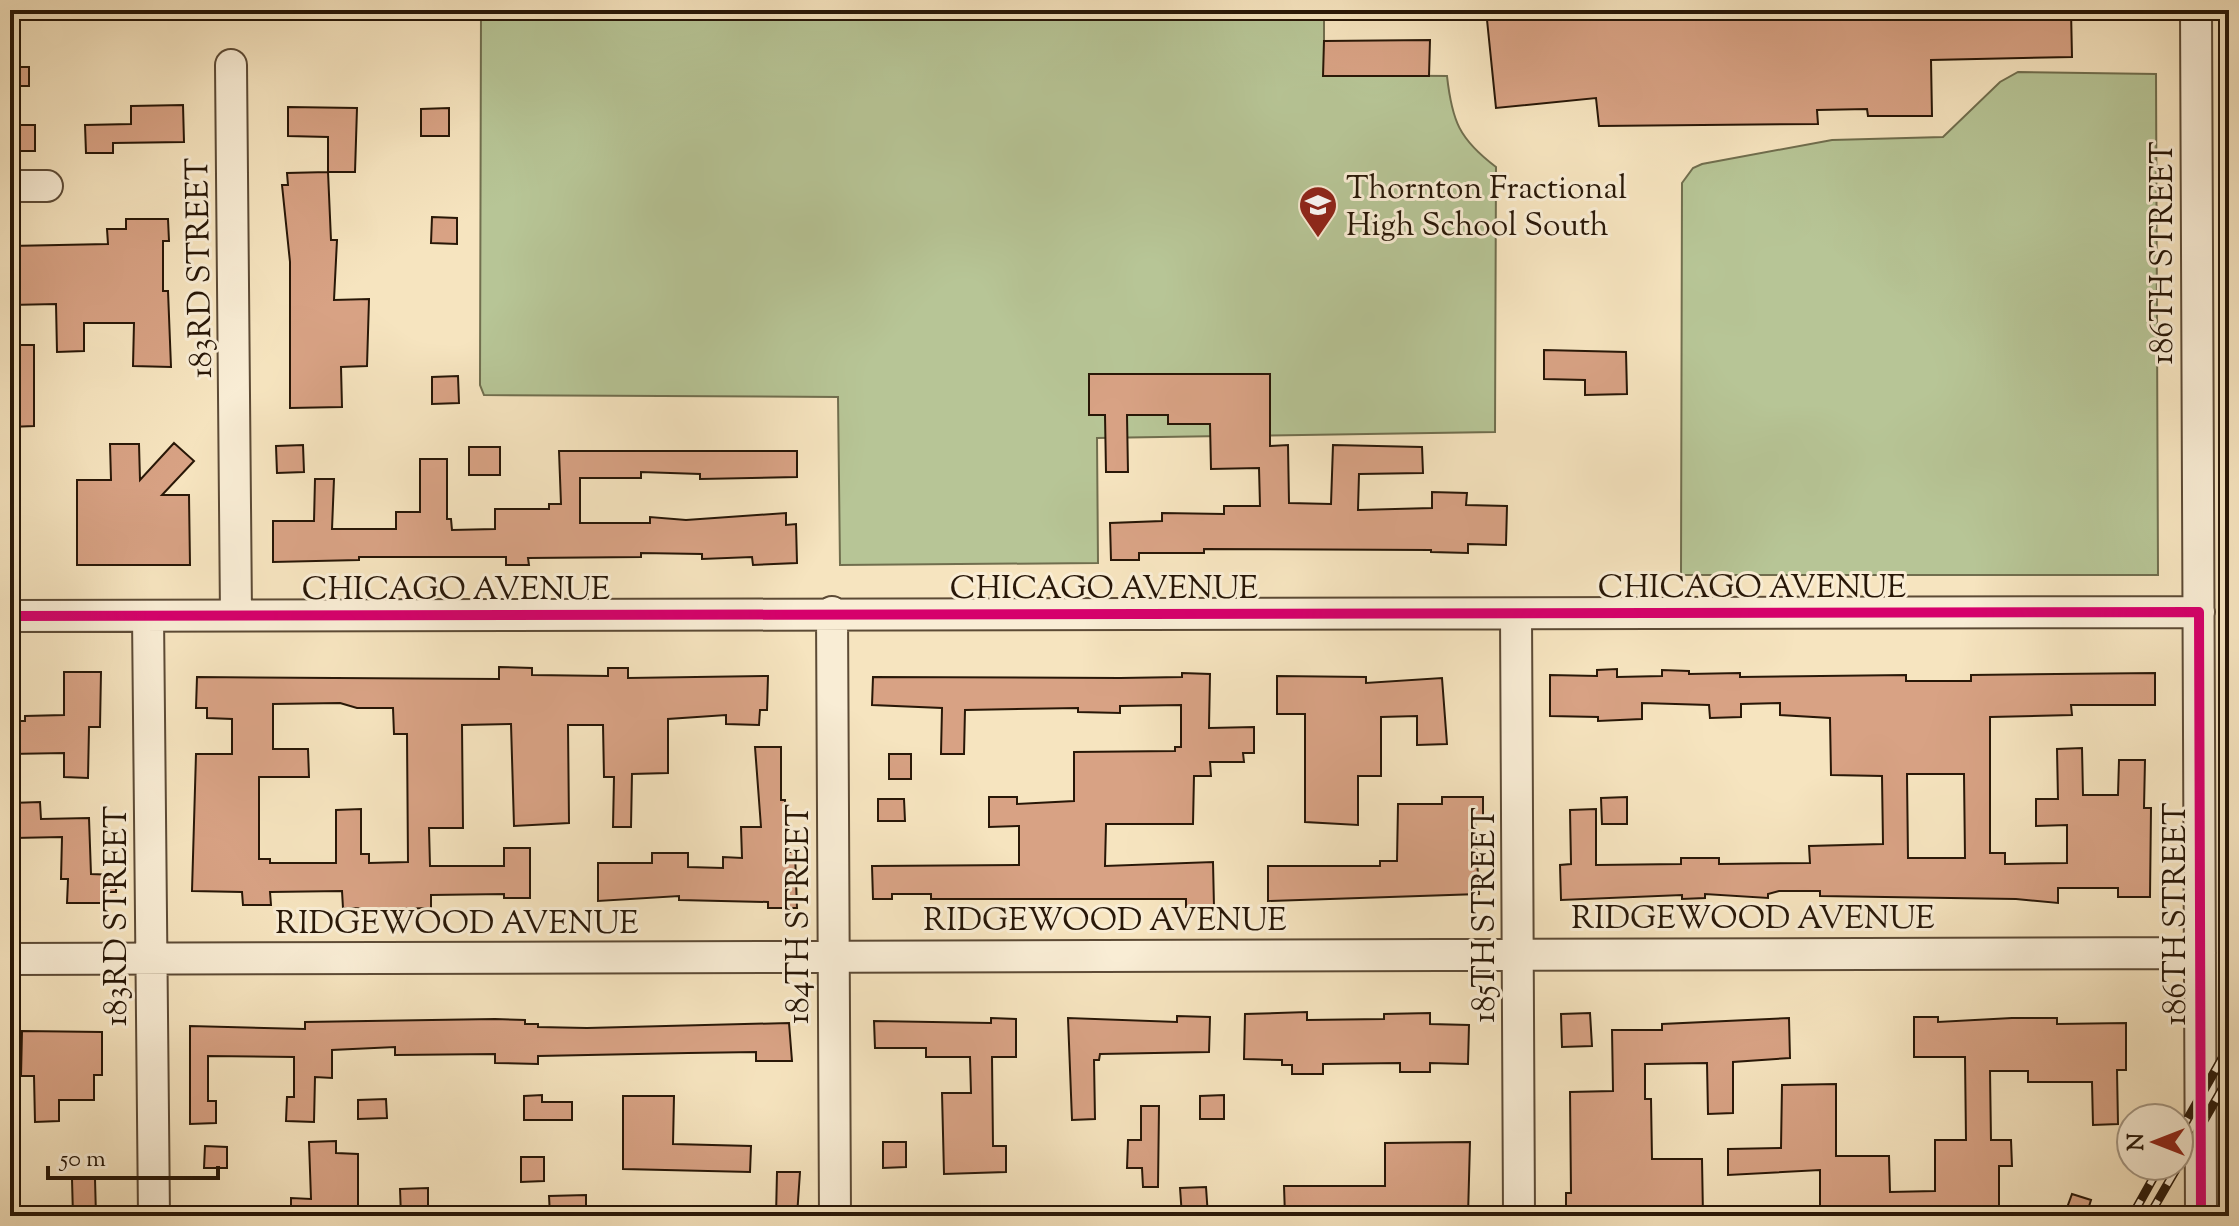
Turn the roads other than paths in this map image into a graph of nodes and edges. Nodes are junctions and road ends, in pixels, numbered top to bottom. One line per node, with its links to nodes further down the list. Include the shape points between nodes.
1 (2196, 10): 6 (street, 186TH STREET)
2 (231, 65): 8 (street, 183RD STREET)
3 (10, 186): 4 (street)
4 (47, 186)
5 (832, 612): 7 (street, CHICAGO AVENUE); 8 (street, CHICAGO AVENUE); 13 (street, 184TH STREET)
6 (2199, 612): 7 (street, CHICAGO AVENUE); 12 (street, 186TH STREET)
7 (1516, 614): 11 (street, 185TH STREET)
8 (236, 615): 10 (street, CHICAGO AVENUE)
9 (10, 616): 10 (street, CHICAGO AVENUE)
10 (148, 616): 15 (street, 183RD STREET)
11 (1521, 953): 12 (street, RIDGEWOOD AVENUE); 13 (street, RIDGEWOOD AVENUE); 18 (street, 185TH STREET)
12 (2200, 953): 19 (street, 186TH STREET)
13 (834, 956): 15 (street, RIDGEWOOD AVENUE); 17 (street, 184TH STREET)
14 (10, 959): 15 (street, RIDGEWOOD AVENUE)
15 (152, 959): 16 (street, 183RD STREET)
16 (154, 1216)
17 (835, 1216)
18 (1519, 1216)
19 (2201, 1216)

